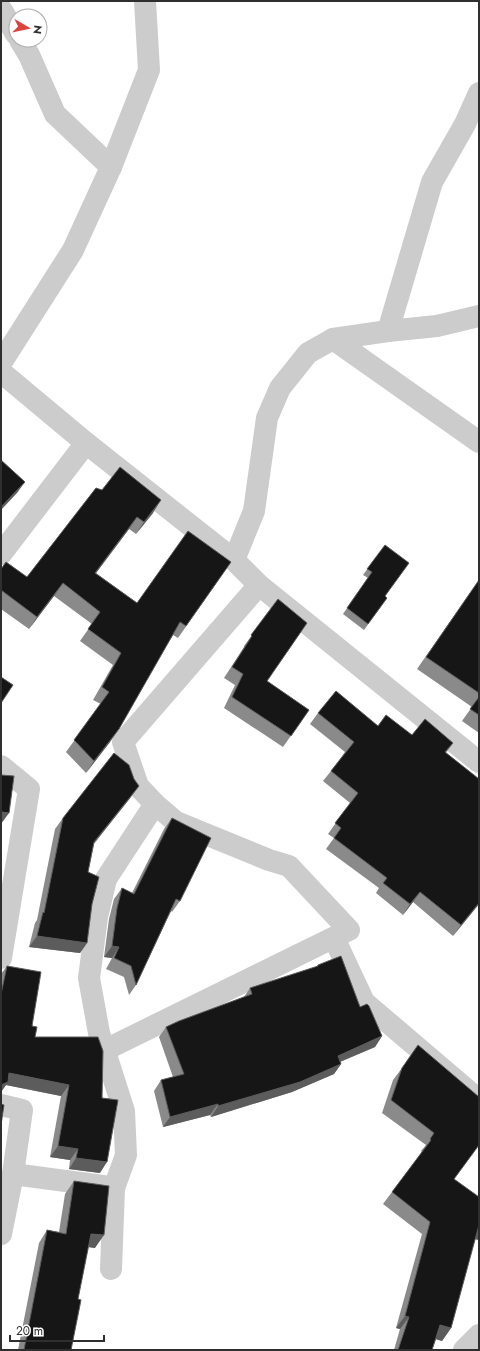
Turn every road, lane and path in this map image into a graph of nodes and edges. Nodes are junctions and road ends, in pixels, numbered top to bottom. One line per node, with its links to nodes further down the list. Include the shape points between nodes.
1 (146, 1): 7 (street, via 149,70)
2 (1, 9): 3 (street)
3 (8, 21)
4 (25, 48): 7 (street, via 55,114)
5 (479, 93): 6 (street)
6 (472, 126): 9 (street, via 432,182)
7 (111, 167): 11 (street, via 73,250)
8 (479, 316): 9 (street, via 437,326)
9 (388, 331): 10 (street)
10 (333, 339): 13 (street); 16 (street, via 308,353 280,388 268,418 254,510)
11 (1, 364)
12 (1, 372): 14 (street)
13 (479, 442)
14 (86, 443): 15 (street); 16 (street)
15 (1, 554)
16 (234, 560): 17 (street)
17 (259, 585): 18 (street); 20 (street, via 123,742 138,786)
18 (479, 762)
19 (1, 766): 22 (street, via 29,789)
20 (155, 804): 21 (street, via 176,822 289,866 348,930); 23 (street, via 106,879 97,917 89,978 99,1033)
21 (334, 938): 23 (street); 24 (street, via 364,1002)
22 (1, 958)
23 (105, 1050): 27 (street, via 124,1111 126,1155)
24 (479, 1100)
25 (1, 1105): 26 (street, via 22,1110)
26 (13, 1174): 27 (street); 28 (street)
27 (114, 1188): 29 (street)
28 (1, 1234)
29 (110, 1269)
30 (479, 1335): 31 (street)
31 (464, 1350)

